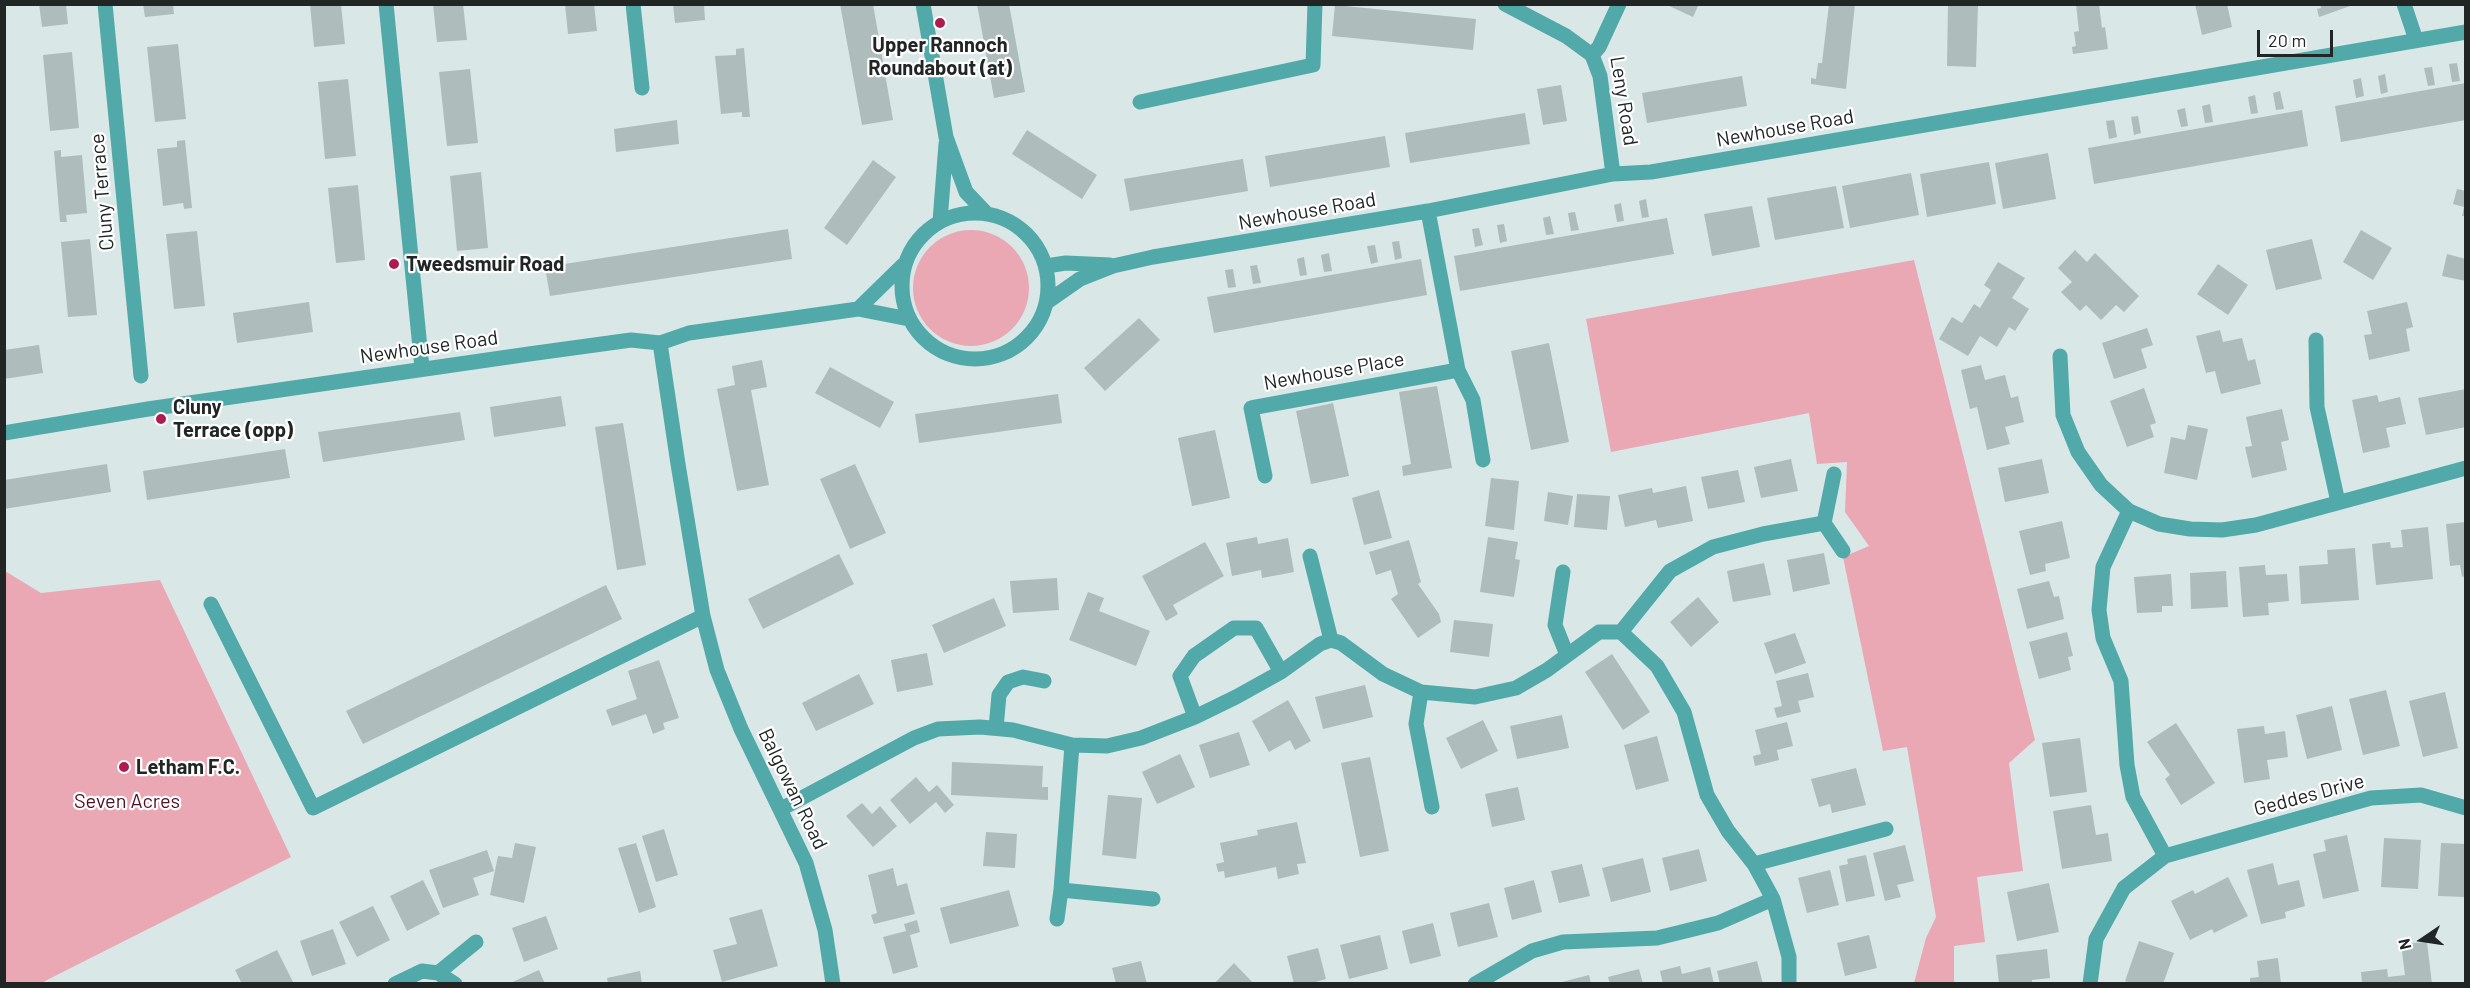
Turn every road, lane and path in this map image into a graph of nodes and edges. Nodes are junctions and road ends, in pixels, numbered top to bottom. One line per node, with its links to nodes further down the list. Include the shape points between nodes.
1 (105, 4): 30 (street, Cluny Terrace)
2 (386, 4): 28 (street)
3 (633, 4): 12 (street)
4 (923, 4): 14 (street)
5 (1315, 4): 13 (street, via 1313,65)
6 (1505, 4): 11 (street, via 1566,36)
7 (1619, 4): 11 (street, Leny Road)
8 (2404, 4): 10 (street)
9 (2466, 32): 10 (street, Newhouse Road)
10 (2416, 40): 15 (street, Newhouse Road, via 1650,172)
11 (1592, 55): 15 (street, Leny Road, via 1600,76)
12 (642, 88)
13 (1140, 102)
14 (946, 137): 17 (street, via 966,192); 18 (street)
15 (1613, 174): 16 (street, Newhouse Road)
16 (1428, 212): 21 (street, Newhouse Road); 29 (street)
17 (986, 213): 18 (street, via 964,212); 20 (street, via 1024,232)
18 (940, 221): 19 (street, via 917,243)
19 (903, 265): 23 (street); 24 (street, via 902,296)
20 (1046, 266): 21 (street, Newhouse Road); 22 (street)
21 (1113, 266): 22 (street, Newhouse Road, via 1080,279)
22 (1047, 302): 24 (street, via 1039,323 1025,341 1006,353 984,359 962,359 940,351 922,337)
23 (858, 309): 24 (street, Newhouse Road); 26 (street, Newhouse Road, via 689,333)
24 (909, 319)
25 (2316, 340): 36 (street, via 2317,407)
26 (660, 343): 28 (street, Newhouse Road, via 631,340); 43 (street, Balgowan Road)
27 (2061, 356): 37 (street, via 2063,415 2078,452 2101,485)
28 (422, 368): 31 (street, Newhouse Road)
29 (1458, 370): 32 (street, via 1473,400); 35 (street, Newhouse Place, via 1251,408)
30 (141, 376)
31 (4, 433)
32 (1483, 460)
33 (2466, 468): 36 (street)
34 (1834, 474): 38 (street)
35 (1265, 476)
36 (2338, 502): 37 (street, via 2256,525 2222,530 2159,524)
37 (2129, 511): 57 (street, via 2103,567 2099,610 2103,638 2121,681 2133,797)
38 (1824, 523): 39 (street); 44 (street, via 1713,547 1670,571)
39 (1843, 551)
40 (1310, 556): 45 (street)
41 (1563, 572): 46 (street, via 1555,625)
42 (211, 604): 43 (street, via 313,808)
43 (703, 616): 55 (street, Balgowan Road, via 721,680)
44 (1621, 632): 46 (street, via 1599,632); 58 (street, via 1657,666 1684,712 1707,795)
45 (1330, 640): 47 (street); 49 (street, via 1341,643 1383,674)
46 (1567, 655): 49 (street, via 1516,688 1475,697)
47 (1281, 672): 50 (street); 50 (street, via 1256,628 1234,628 1194,656 1180,676)
48 (1044, 681): 51 (street, via 1023,677 1008,682 999,695)
49 (1421, 692): 53 (street, via 1416,724)
50 (1195, 717): 52 (street, via 1141,738 1107,746)
51 (996, 728): 52 (street); 55 (street, via 938,729 914,738)
52 (1072, 745): 59 (street)
53 (1432, 807)
54 (2466, 808): 57 (street, Geddes Drive, via 2421,795 2371,798)
55 (781, 809): 67 (street, Balgowan Road, via 806,862 825,930)
56 (1886, 829): 58 (street)
57 (2165, 856): 70 (street, Geddes Drive, via 2124,888 2096,939)
58 (1754, 864): 61 (street)
59 (1061, 890): 60 (street); 62 (street)
60 (1153, 898)
61 (1773, 899): 68 (street, via 1718,922 1657,938 1563,942 1532,951); 69 (street, via 1789,957)
62 (1057, 919)
63 (476, 942): 64 (street)
64 (438, 973): 65 (street, via 422,971); 66 (street)
65 (395, 984)
66 (455, 984)
67 (833, 984)
68 (1476, 984)
69 (1789, 984)
70 (2090, 984)

